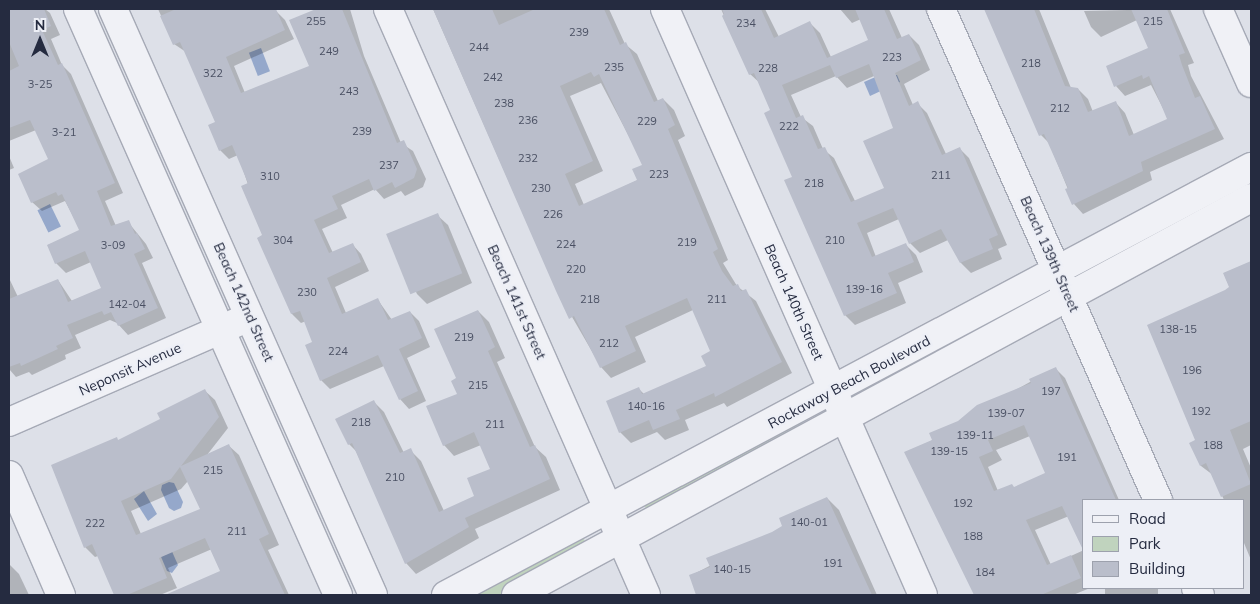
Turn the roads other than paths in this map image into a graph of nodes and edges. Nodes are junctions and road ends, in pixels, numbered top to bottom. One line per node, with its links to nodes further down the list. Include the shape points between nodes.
1 (78, 9): 13 (street)
2 (113, 9): 12 (street, Beach 142nd Street)
3 (388, 9): 19 (street, Beach 141st Street)
4 (665, 9): 14 (street, Beach 140th Street)
5 (941, 9): 10 (street, Beach 139th Street)
6 (1218, 9): 7 (street)
7 (1251, 84)
8 (1251, 167): 10 (street, Rockaway Beach Boulevard)
9 (1251, 198): 11 (street, Rockaway Beach Boulevard)
10 (1056, 270): 11 (street, Beach 139th Street); 14 (street, Rockaway Beach Boulevard)
11 (1068, 295): 15 (street, Rockaway Beach Boulevard); 18 (street, Beach 139th Street)
12 (250, 316): 13 (street, Neponsit Avenue); 23 (street, Beach 142nd Street)
13 (221, 329): 16 (street, Neponsit Avenue); 22 (street)
14 (833, 390): 15 (street, Beach 140th Street); 19 (street, Rockaway Beach Boulevard)
15 (844, 416): 20 (street, Rockaway Beach Boulevard); 27 (street, Beach 140th Street)
16 (9, 422)
17 (9, 475): 21 (street)
18 (1158, 499)
19 (608, 511): 20 (street, Beach 141st Street); 24 (street, Rockaway Beach Boulevard)
20 (621, 538): 25 (street, Rockaway Beach Boulevard); 26 (street, Beach 141st Street)
21 (62, 595)
22 (338, 595)
23 (373, 595)
24 (446, 595)
25 (516, 595)
26 (646, 595)
27 (924, 595)

